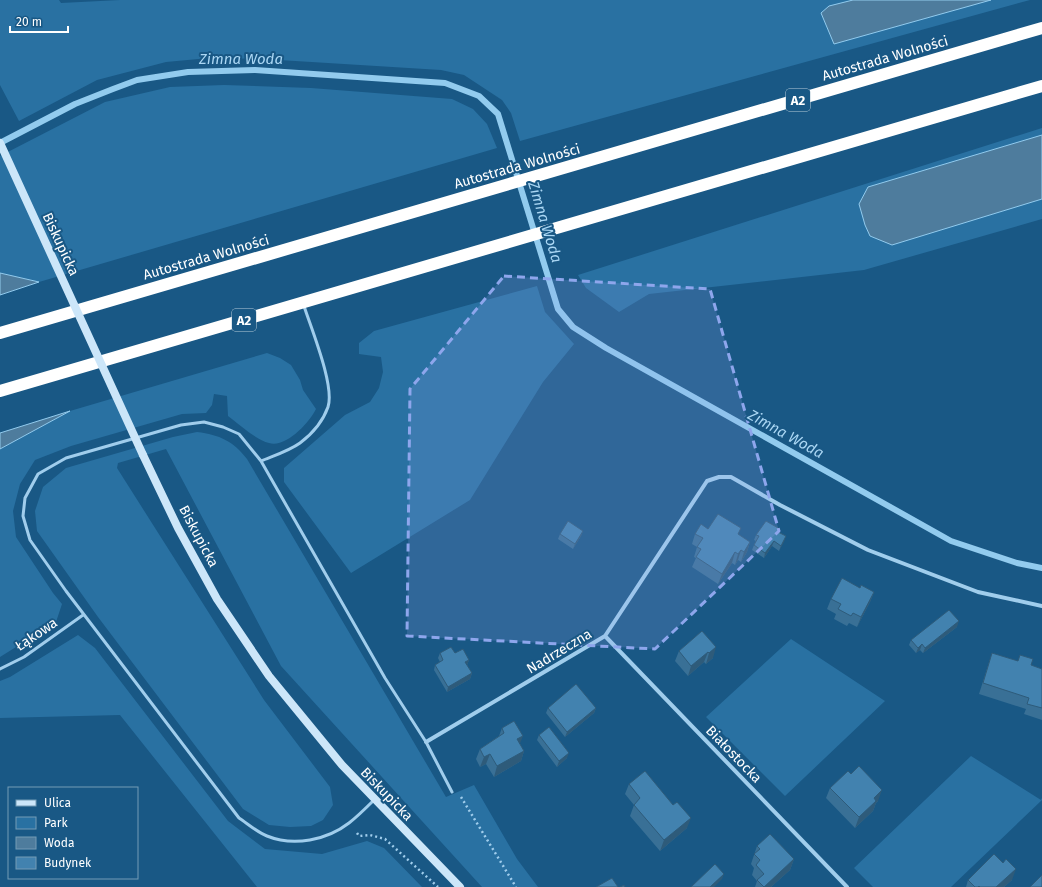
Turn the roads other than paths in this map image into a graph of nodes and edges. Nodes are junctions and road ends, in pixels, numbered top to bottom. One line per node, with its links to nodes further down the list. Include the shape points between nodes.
1 (1042, 28): 5 (highway, Autostrada Wolności / A2)
2 (1042, 86): 4 (highway, A2)
3 (0, 143): 14 (main road, Biskupicka, bridge, via 143,455 178,528 221,605 269,676)
4 (303, 303): 6 (highway, A2); 7 (lane, via 327,380 330,398 328,406 315,429 299,444)
5 (0, 333)
6 (0, 391)
7 (261, 461): 9 (lane, via 239,434 223,426 204,422 181,425 66,458 38,474 25,498 23,516 30,540); 12 (lane, via 385,678)
8 (1042, 606): 10 (street, Nadrzeczna, via 978,592 868,550 731,477 718,477 707,481)
9 (83, 615): 11 (lane, Łąkowa, via 24,656); 14 (lane, via 222,797 239,818 252,828 267,836 283,840 316,839 348,823)
10 (605, 636): 12 (street, Nadrzeczna); 16 (street, Białostocka)
11 (0, 669)
12 (426, 742): 13 (lane)
13 (452, 792)
14 (374, 800): 15 (main road, Biskupicka)
15 (460, 887)
16 (847, 887)

